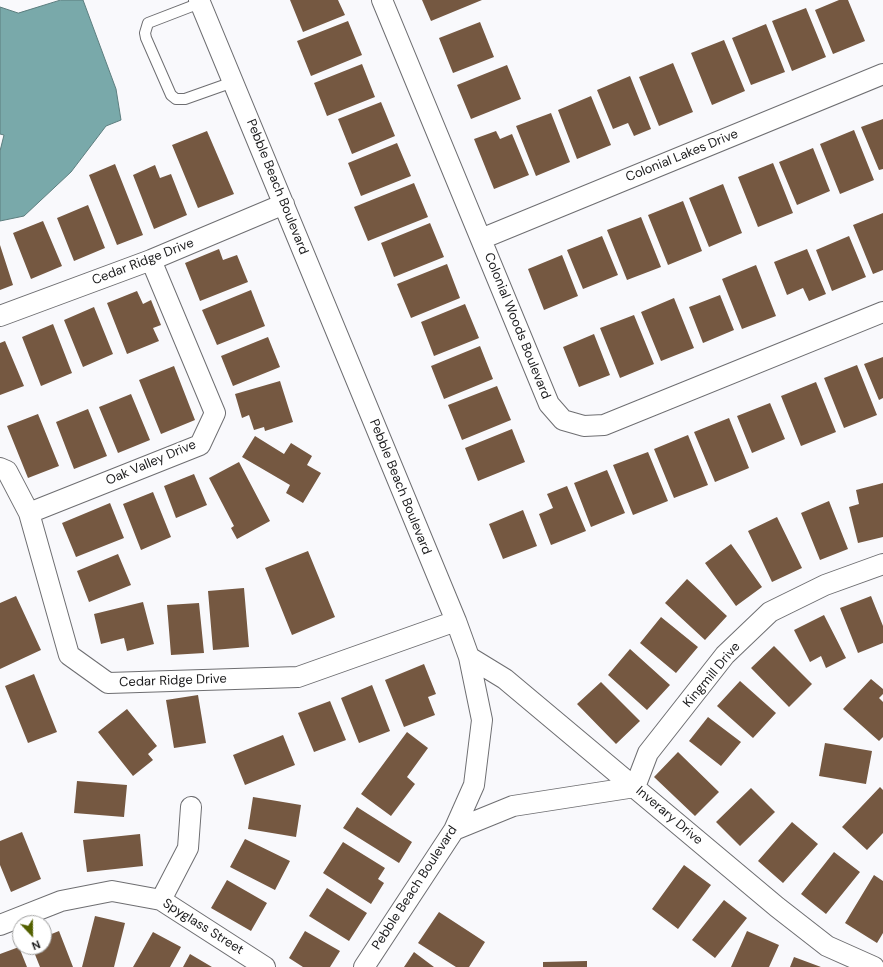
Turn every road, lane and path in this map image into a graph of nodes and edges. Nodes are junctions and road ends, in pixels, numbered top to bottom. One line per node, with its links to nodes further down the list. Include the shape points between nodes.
1 (382, 0): 6 (street, Colonial Woods Boulevard)
2 (200, 2): 4 (street, Pebble Beach Boulevard); 4 (lane, via 148,23 144,32 146,38 171,95 176,99 185,99)
3 (883, 74): 6 (street, Colonial Lakes Drive)
4 (233, 82): 5 (street, Pebble Beach Boulevard)
5 (284, 204): 7 (street, Cedar Ridge Drive); 13 (street, Pebble Beach Boulevard)
6 (481, 239): 8 (street, Colonial Woods Boulevard, via 549,404 563,420 584,426 604,425)
7 (151, 260): 9 (street, Cedar Ridge Drive); 11 (street, Oak Valley Drive, via 215,413 200,446)
8 (883, 312)
9 (0, 316)
10 (0, 468): 11 (street, Cedar Ridge Drive, via 7,471)
11 (29, 513): 13 (street, Cedar Ridge Drive, via 69,655 108,683 298,677)
12 (883, 564): 15 (street, Kingmill Drive, via 825,586 770,612 725,655 648,753)
13 (456, 621): 14 (street, Pebble Beach Boulevard)
14 (469, 657): 15 (street, Inverary Drive, via 505,680); 17 (street, Pebble Beach Boulevard, via 482,720 474,785)
15 (635, 787): 17 (street, via 513,806); 22 (street, Inverary Drive, via 777,908 827,946)
16 (191, 807): 18 (street, via 188,848)
17 (454, 830): 21 (street, Pebble Beach Boulevard)
18 (161, 900): 19 (street, Spyglass Street, via 112,891 61,901); 20 (street, Spyglass Street)
19 (0, 925)
20 (264, 967)
21 (364, 967)
22 (874, 967)

